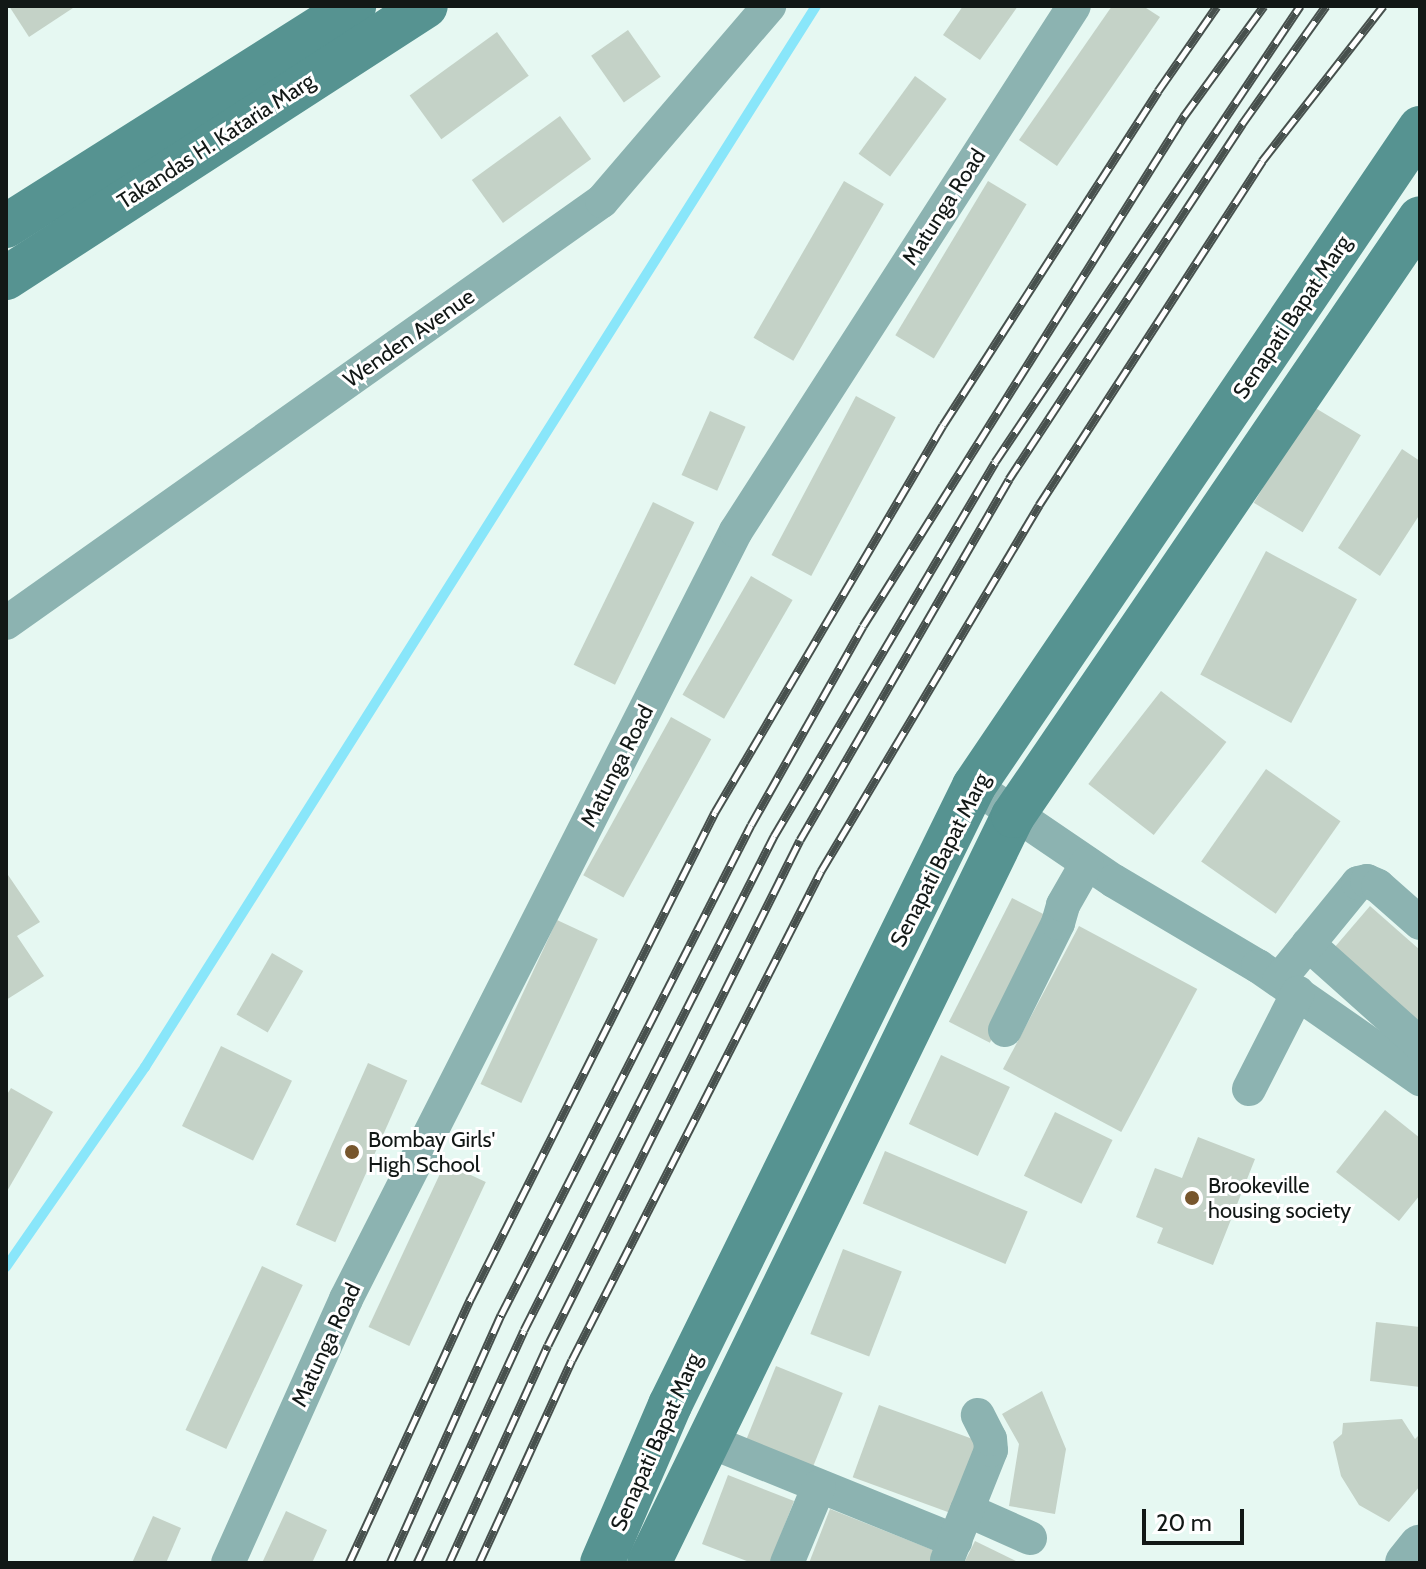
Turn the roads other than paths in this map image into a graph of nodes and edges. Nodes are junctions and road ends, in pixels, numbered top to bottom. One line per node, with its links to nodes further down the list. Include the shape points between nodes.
1 (426, 6): 4 (main road, Takandas H. Kataria Marg)
2 (769, 6): 9 (street, Wenden Avenue, via 602,201)
3 (1074, 6): 32 (street, Matunga Road, via 736,531 346,1299)
4 (339, 31): 7 (main road, Takandas H. Kataria Marg); 8 (main road, Takandas H. Kataria Marg)
5 (1420, 128): 10 (main road, Senapati Bapat Marg)
6 (1420, 218): 11 (main road, Senapati Bapat Marg)
7 (6, 226)
8 (6, 278)
9 (6, 623)
10 (974, 786): 11 (street); 18 (main road, Senapati Bapat Marg)
11 (1013, 816): 12 (street); 19 (main road, Senapati Bapat Marg)
12 (1087, 863): 15 (street); 16 (street)
13 (1420, 923): 14 (street, via 1367,881 1358,883)
14 (1308, 944): 15 (street); 17 (street)
15 (1288, 986): 20 (street); 21 (street)
16 (1005, 1030)
17 (1420, 1044)
18 (845, 1048): 19 (main road); 22 (main road, Senapati Bapat Marg)
19 (890, 1070): 23 (main road, Senapati Bapat Marg)
20 (1420, 1079)
21 (1249, 1089)
22 (712, 1320): 23 (main road); 30 (main road, Senapati Bapat Marg)
23 (757, 1341): 25 (main road, Senapati Bapat Marg)
24 (978, 1415): 27 (street, via 991,1450)
25 (709, 1441): 26 (street); 31 (main road, Senapati Bapat Marg)
26 (819, 1486): 27 (street); 33 (street)
27 (956, 1538): 28 (street)
28 (1030, 1538)
29 (1420, 1547): 34 (street)
30 (608, 1549): 31 (street)
31 (661, 1560)
32 (228, 1563)
33 (787, 1563)
34 (1407, 1563)

